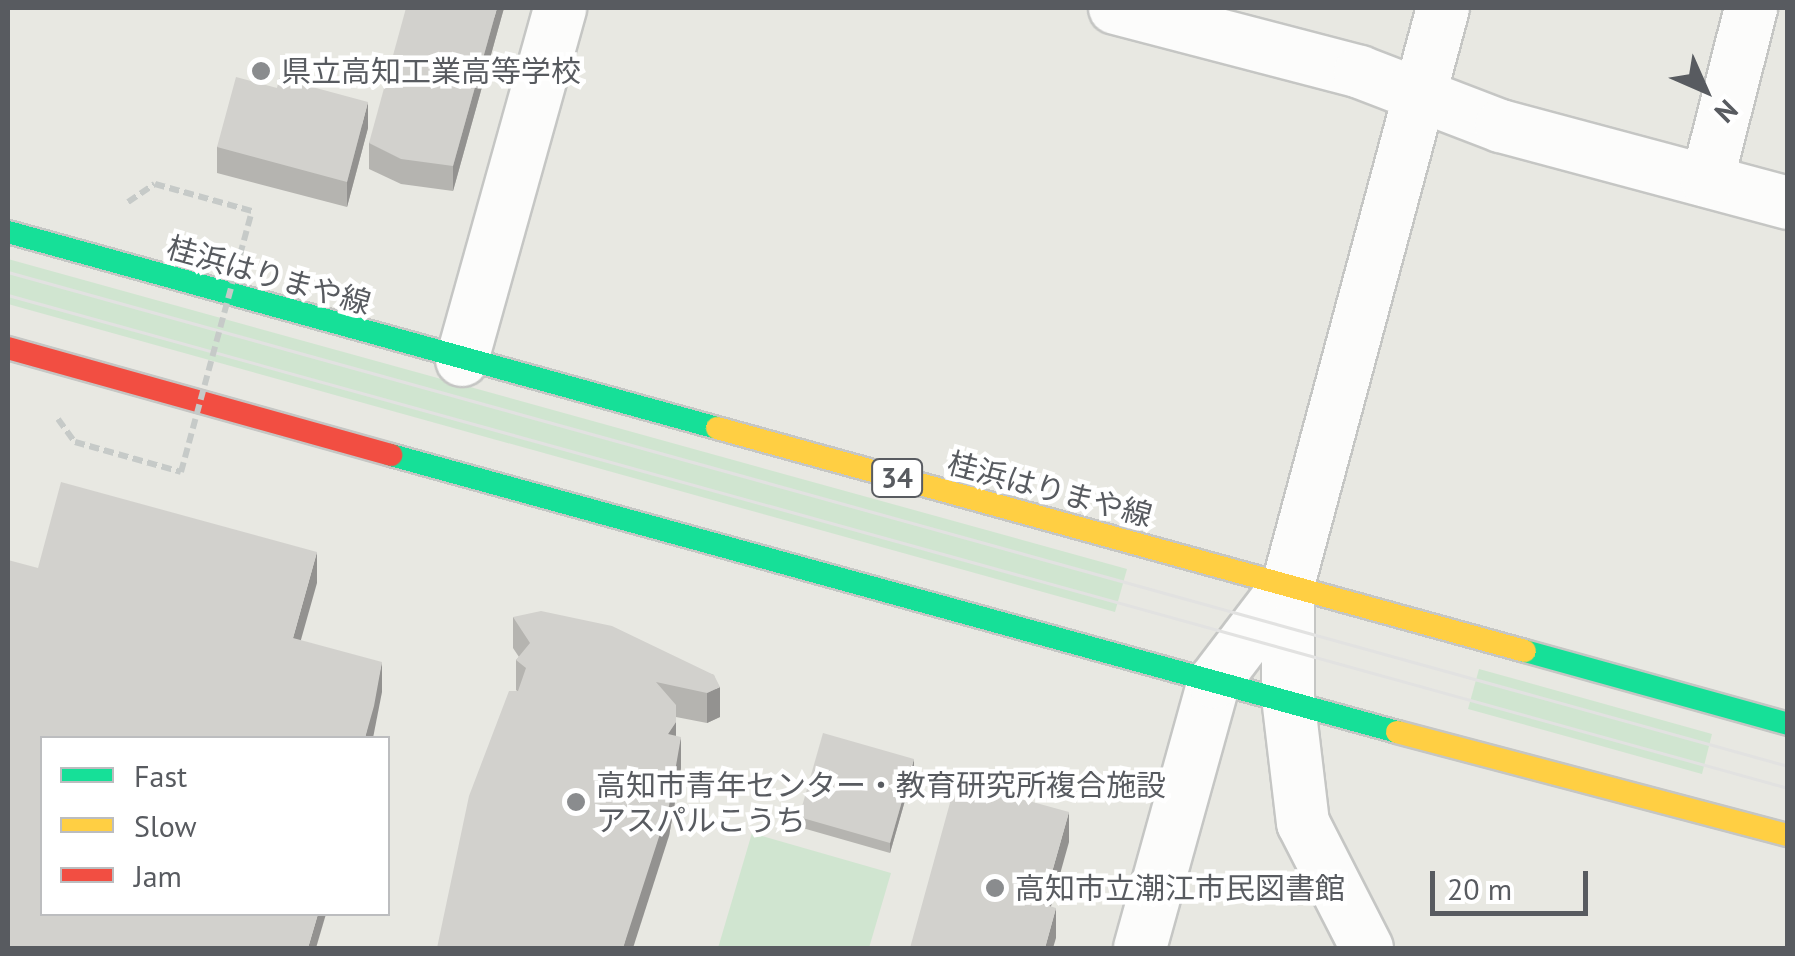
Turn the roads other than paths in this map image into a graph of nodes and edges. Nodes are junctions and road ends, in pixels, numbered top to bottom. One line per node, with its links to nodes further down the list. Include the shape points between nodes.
1 (560, 8): 10 (street)
2 (1115, 8): 5 (street, via 1360,72)
3 (1443, 8): 5 (street)
4 (1751, 8): 6 (street)
5 (1420, 96): 6 (street, via 1501,126); 11 (street)
6 (1707, 182): 7 (street)
7 (1788, 203)
8 (8, 232): 10 (main road, 桂浜はりまや線 / 34)
9 (8, 348): 12 (main road)
10 (462, 360): 11 (main road, 桂浜はりまや線 / 34)
11 (1288, 585): 12 (street); 13 (street); 14 (main road, 桂浜はりまや線 / 34)
12 (1214, 682): 13 (main road); 16 (street)
13 (1288, 698): 15 (main road); 17 (street, via 1303,823)
14 (1788, 724)
15 (1788, 835)
16 (1140, 948)
17 (1367, 948)

